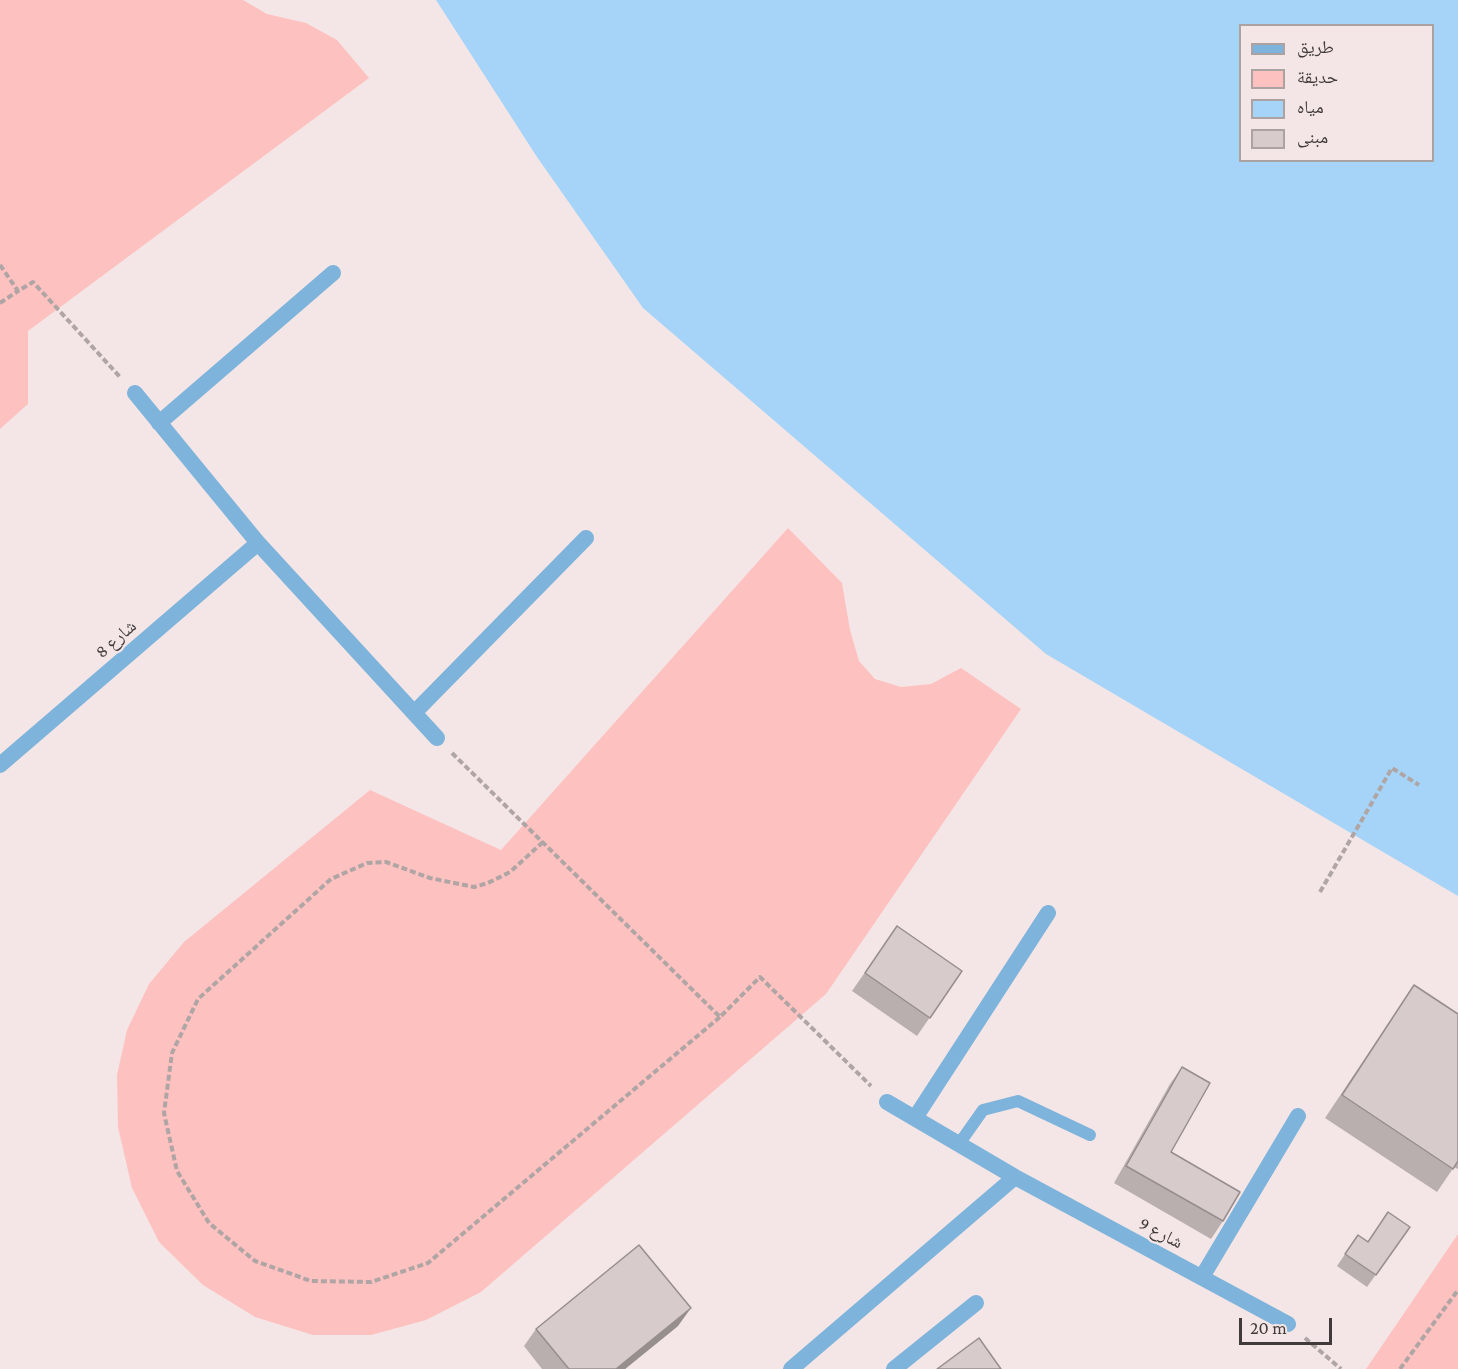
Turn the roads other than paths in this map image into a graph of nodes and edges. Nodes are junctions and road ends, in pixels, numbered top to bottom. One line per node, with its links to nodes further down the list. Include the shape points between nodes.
1 (333, 273): 3 (street)
2 (135, 393): 3 (street)
3 (159, 423): 5 (street)
4 (586, 538): 6 (street)
5 (258, 543): 6 (street); 8 (street, شارع 8)
6 (414, 712): 7 (street)
7 (437, 738)
8 (0, 765)
9 (1048, 913): 12 (street)
10 (887, 1102): 12 (street, شارع 9)
11 (1298, 1116): 16 (street)
12 (915, 1118): 14 (street, شارع 9)
13 (1090, 1135): 14 (lane, via 1018,1101 983,1110)
14 (959, 1144): 15 (street, شارع 9)
15 (1016, 1177): 16 (street, شارع 9); 19 (street)
16 (1202, 1277): 18 (street, شارع 9)
17 (976, 1303): 20 (street)
18 (1288, 1324)
19 (791, 1369)
20 (894, 1369)

